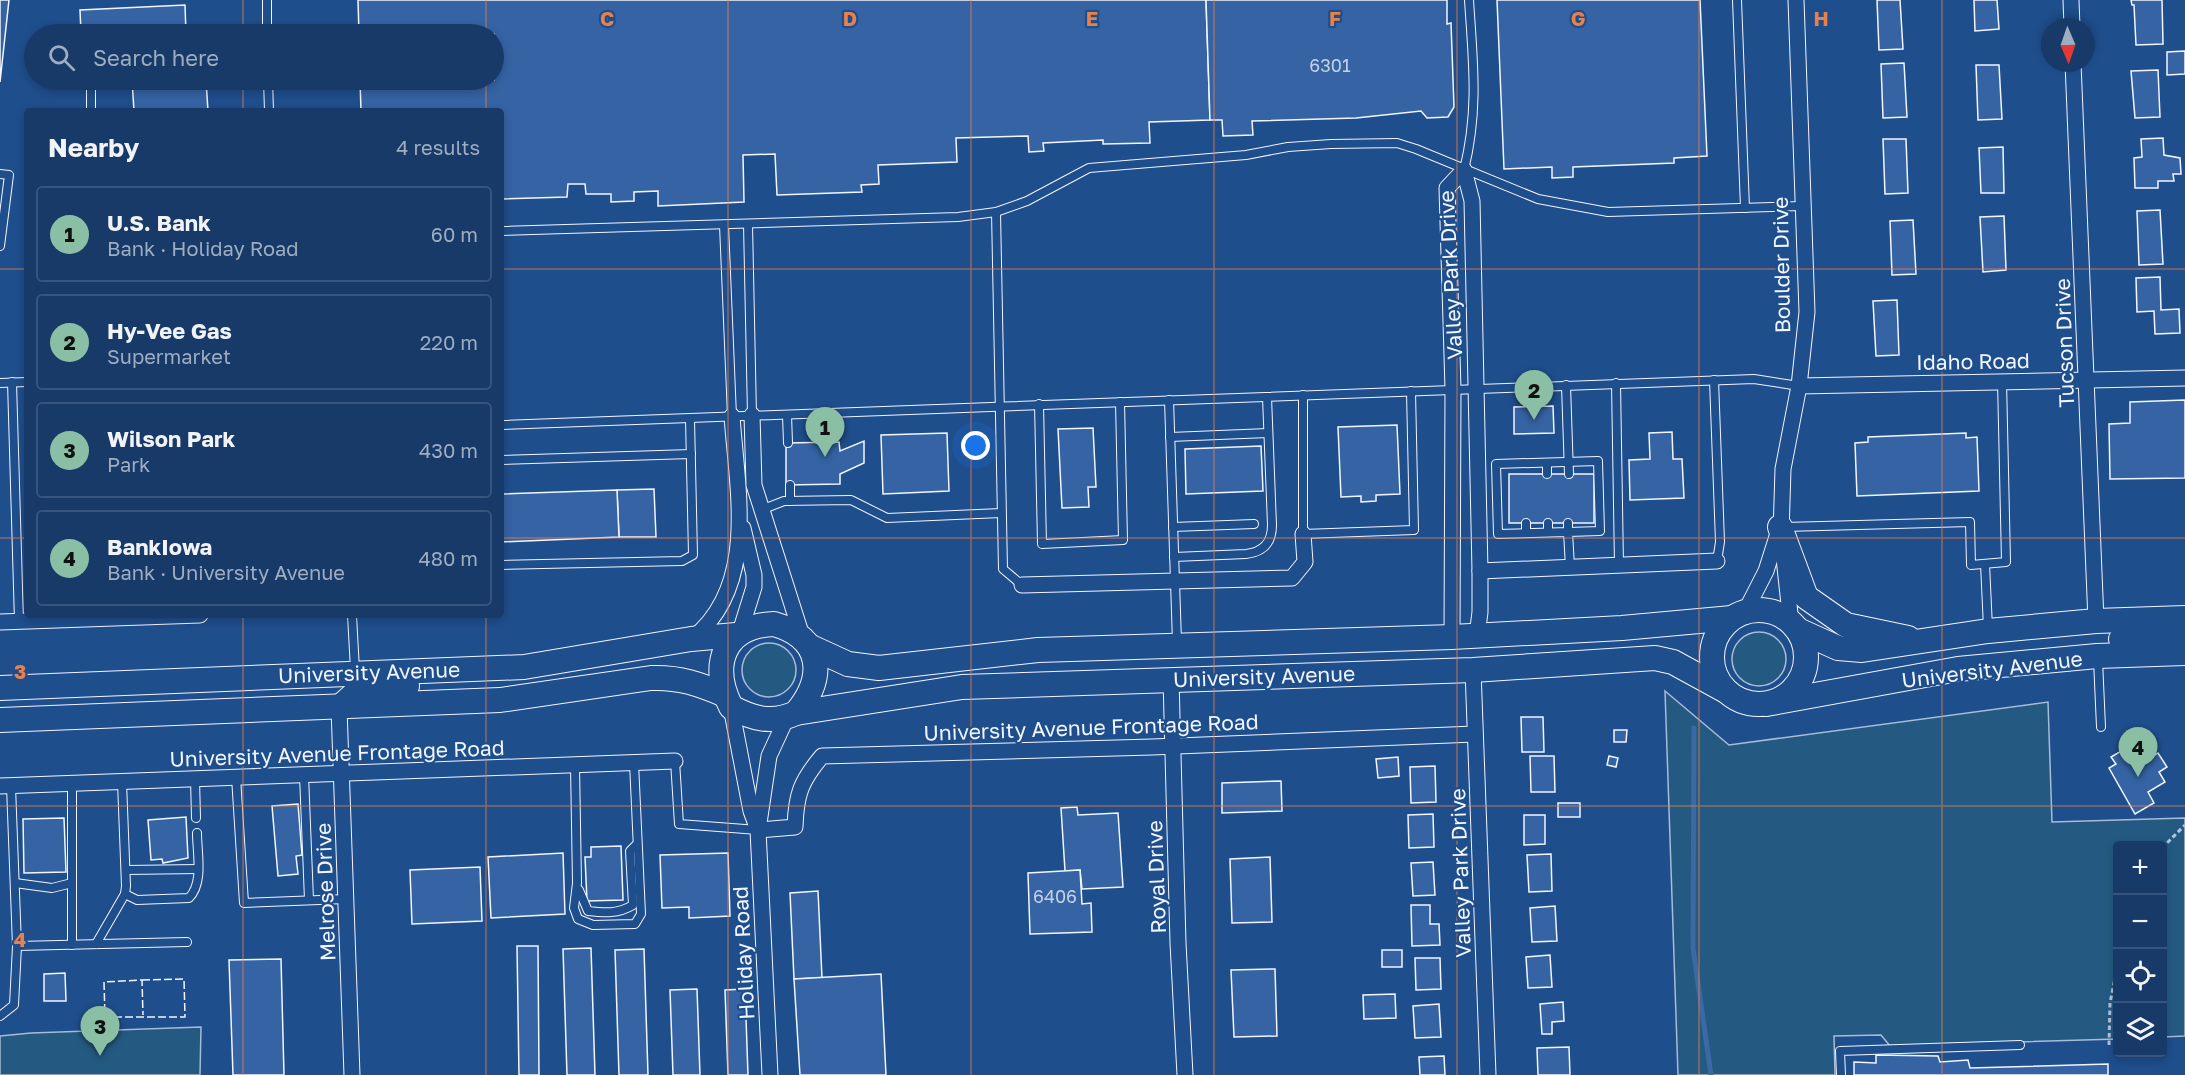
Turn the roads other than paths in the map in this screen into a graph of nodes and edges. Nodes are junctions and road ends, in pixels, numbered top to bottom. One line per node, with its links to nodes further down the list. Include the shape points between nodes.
1 (267, 0): 7 (lane)
2 (1469, 0): 13 (lane, via 1475,108)
3 (1737, 0): 16 (lane)
4 (1796, 0): 15 (street, Boulder Drive)
5 (2071, 0): 6 (street)
6 (2072, 18)
7 (267, 24)
8 (2073, 72): 25 (street, Tucson Drive)
9 (91, 90): 11 (lane)
10 (268, 90): 12 (lane)
11 (91, 108)
12 (269, 108)
13 (1464, 170): 16 (lane, via 1538,199 1608,212); 17 (lane, via 1397,143 1288,147 1246,155 1089,168 1027,201); 32 (street, Valley Park Drive, via 1472,201); 33 (street, Valley Park Drive, via 1447,188)
14 (0, 174): 21 (lane, via 9,175)
15 (1801, 206): 16 (lane); 31 (street, Boulder Drive, via 1807,312)
16 (1745, 208)
17 (996, 212): 18 (lane, via 958,217); 40 (lane)
18 (748, 224): 19 (lane); 41 (lane)
19 (724, 225): 20 (lane); 43 (lane)
20 (504, 231)
21 (0, 246)
22 (2185, 378): 25 (street, Idaho Road)
23 (1713, 380): 29 (lane); 31 (lane, via 1754,379); 72 (lane, via 1720,542)
24 (2002, 380): 25 (street, Idaho Road); 31 (street, Idaho Road); 73 (lane, via 2006,562)
25 (2087, 380): 84 (street, Tucson Drive)
26 (12, 382): 27 (lane); 28 (lane); 86 (lane)
27 (24, 382)
28 (0, 383)
29 (1616, 384): 30 (lane); 75 (lane)
30 (1566, 385): 32 (lane); 51 (lane)
31 (1799, 386): 66 (street, Boulder Drive, via 1783,469)
32 (1476, 388): 33 (lane); 77 (street, Valley Park Drive)
33 (1453, 389): 34 (lane); 92 (street, Valley Park Drive)
34 (1411, 391): 35 (lane); 70 (lane, via 1414,530)
35 (1303, 395): 36 (lane); 70 (lane)
36 (1267, 396): 37 (lane); 46 (lane)
37 (1169, 400): 38 (lane); 47 (lane)
38 (1120, 402): 39 (lane); 39 (lane, via 1123,540 1042,544)
39 (1039, 404): 40 (lane)
40 (999, 405): 42 (lane); 60 (lane)
41 (752, 415): 42 (lane); 43 (lane); 59 (street, via 754,485)
42 (787, 415): 48 (lane)
43 (732, 416): 44 (lane); 61 (street)
44 (690, 419): 45 (lane); 49 (lane)
45 (504, 425)
46 (1268, 433): 47 (lane); 71 (lane, via 1272,535 1267,544 1256,553)
47 (1170, 437): 65 (lane)
48 (788, 442)
49 (691, 454): 50 (lane); 74 (lane, via 693,555 682,561)
50 (504, 460)
51 (1568, 462): 53 (lane); 56 (lane); 67 (lane, via 1598,462 1600,531)
52 (1525, 463): 53 (lane); 54 (lane); 69 (lane, via 1496,464 1498,534)
53 (1546, 463): 55 (lane)
54 (1525, 474)
55 (1547, 474)
56 (1569, 474)
57 (790, 485): 58 (lane)
58 (790, 501): 59 (lane); 60 (lane, via 851,500 887,518)
59 (762, 510): 94 (street)
60 (1001, 513): 79 (lane, via 1003,568)
61 (739, 514): 89 (street, via 754,587); 93 (street, via 733,582 709,625)
62 (1526, 523): 69 (lane)
63 (1548, 523): 68 (lane)
64 (1254, 524): 65 (lane)
65 (1173, 527): 71 (lane)
66 (1780, 527): 73 (lane, via 1970,522 1971,565); 80 (street, Boulder Drive, via 1766,571); 87 (street, Boulder Drive); 96 (main road, via 1806,597 1846,625)
67 (1568, 528): 68 (lane); 76 (lane)
68 (1548, 532): 69 (lane)
69 (1526, 533)
70 (1303, 534): 78 (street, via 1305,562 1292,578)
71 (1174, 557): 78 (lane)
72 (1717, 561): 75 (street)
73 (1985, 564): 88 (lane)
74 (504, 565)
75 (1618, 565): 76 (street)
76 (1570, 567): 77 (street)
77 (1480, 571): 90 (street, Valley Park Drive)
78 (1175, 582): 79 (street); 97 (lane)
79 (1022, 585)
80 (1739, 615): 87 (main road, via 1770,612); 90 (main road, University Avenue, via 1622,628); 107 (main road, via 1715,640 1712,654 1717,680)
81 (112, 618): 86 (street)
82 (351, 618): 103 (lane)
83 (2185, 618): 84 (main road, University Avenue)
84 (2096, 621): 88 (main road, University Avenue); 101 (main road, via 2066,643 1992,649)
85 (0, 622): 86 (street)
86 (19, 622)
87 (1795, 627): 96 (main road, University Avenue, via 1838,648 1862,650); 109 (main road, via 1806,656 1799,682 1779,700)
88 (1988, 631): 96 (main road, University Avenue)
89 (738, 634): 93 (main road, University Avenue); 94 (main road, via 758,625 774,624); 108 (main road, via 721,663)
90 (1477, 636): 92 (main road, University Avenue); 104 (main road, via 1442,652 1357,656)
91 (2185, 636): 99 (main road, via 2120,639)
92 (1452, 637): 95 (main road, University Avenue)
93 (691, 639): 100 (main road, University Avenue, via 524,667)
94 (807, 642): 97 (main road, University Avenue, via 848,664 879,668 1038,650); 111 (main road, via 816,668 814,685)
95 (1313, 642): 97 (main road, University Avenue); 105 (main road, via 1262,657 1188,661)
96 (1928, 642)
97 (1178, 646)
98 (2185, 653): 99 (main road, University Avenue)
99 (2097, 656): 101 (main road, University Avenue); 113 (lane)
100 (481, 668): 103 (main road, University Avenue); 110 (main road, via 425,685 360,689)
101 (1958, 669): 109 (main road, University Avenue)
102 (1473, 670): 104 (main road, University Avenue); 107 (main road, University Avenue, via 1655,658 1673,662); 114 (street, Valley Park Drive)
103 (355, 672): 106 (main road, University Avenue)
104 (1316, 674): 105 (main road, University Avenue)
105 (1172, 679): 111 (main road, University Avenue, via 962,687); 115 (street, Royal Drive)
106 (0, 688)
107 (1726, 691): 109 (main road, via 1738,700)
108 (728, 701): 110 (main road, University Avenue, via 689,680 663,678 500,700); 111 (main road, via 751,718 770,720); 127 (street, Holiday Road, via 750,811)
109 (1766, 704)
110 (339, 708): 112 (main road, University Avenue); 119 (street, Melrose Drive)
111 (791, 715): 127 (street, Holiday Road, via 769,756)
112 (0, 720)
113 (2101, 727)
114 (1475, 734): 115 (street, University Avenue Frontage Road); 147 (street, Valley Park Drive)
115 (1173, 746): 127 (street, University Avenue Frontage Road, via 822,756 807,774 796,798 795,826); 146 (street, Royal Drive)
116 (675, 761): 117 (street, University Avenue Frontage Road); 127 (lane, via 679,824)
117 (634, 763): 118 (street, University Avenue Frontage Road); 129 (lane)
118 (575, 766): 119 (street, University Avenue Frontage Road); 134 (lane)
119 (342, 773): 120 (street, University Avenue Frontage Road); 136 (street, Melrose Drive)
120 (304, 775): 121 (street, University Avenue Frontage Road); 137 (lane)
121 (236, 777): 122 (street, University Avenue Frontage Road); 137 (lane, via 244,903)
122 (195, 779): 123 (street, University Avenue Frontage Road); 126 (lane)
123 (122, 782): 124 (street, University Avenue Frontage Road); 130 (lane)
124 (72, 783): 125 (street, University Avenue Frontage Road); 133 (lane)
125 (5, 786): 132 (lane)
126 (196, 818)
127 (758, 830): 145 (street, Holiday Road)
128 (197, 833): 131 (lane)
129 (637, 844): 134 (lane, via 630,851 633,905 608,913 588,910); 134 (lane, via 641,914 635,924 593,925 578,919 574,908)
130 (126, 870): 131 (lane); 135 (lane)
131 (198, 870): 135 (lane, via 194,893 189,898 137,900)
132 (15, 883): 133 (lane, via 52,888); 141 (lane)
133 (72, 883): 140 (lane)
134 (577, 883)
135 (125, 894): 139 (lane)
136 (346, 899): 137 (lane); 144 (street, Melrose Drive)
137 (309, 900)
138 (187, 942): 139 (lane)
139 (96, 944): 140 (lane)
140 (72, 945): 141 (lane)
141 (18, 946): 142 (lane, via 14,1005)
142 (0, 1016)
143 (2020, 1046): 148 (lane, via 1840,1051)
144 (352, 1075)
145 (770, 1075)
146 (1185, 1075)
147 (1488, 1075)
148 (1841, 1075)

